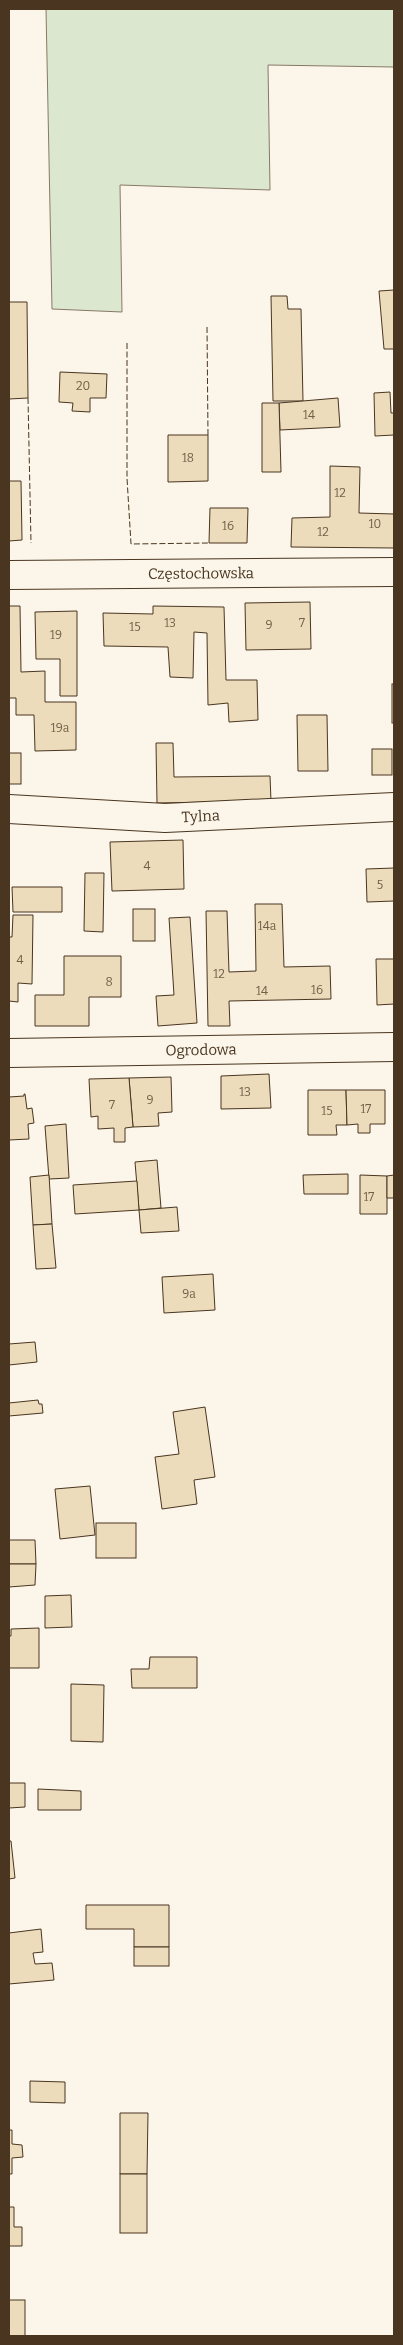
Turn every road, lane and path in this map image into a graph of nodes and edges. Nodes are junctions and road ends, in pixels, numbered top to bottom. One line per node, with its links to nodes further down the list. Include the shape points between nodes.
1 (394, 572): 2 (street, Częstochowska)
2 (9, 575)
3 (394, 807): 4 (street, Tylna, via 165,818)
4 (9, 809)
5 (394, 1047): 6 (street, Ogrodowa)
6 (9, 1053)

